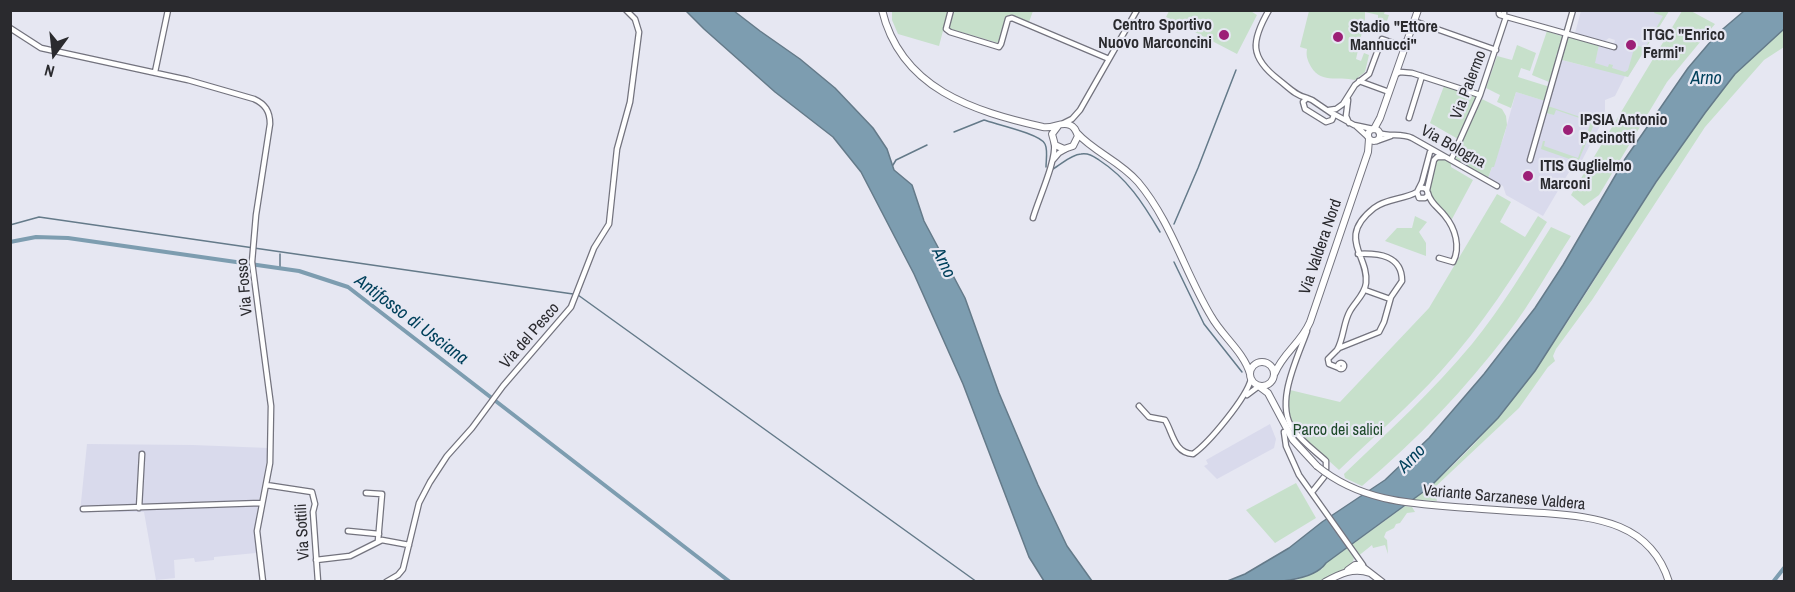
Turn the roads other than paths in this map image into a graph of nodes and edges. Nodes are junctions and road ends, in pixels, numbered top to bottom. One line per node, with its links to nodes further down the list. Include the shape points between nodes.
1 (168, 10): 18 (street)
2 (626, 10): 89 (street, Via del Pesco, via 635,19 639,32 630,102 617,149 609,224 594,248 567,312 502,386 430,482 419,503)
3 (882, 10): 33 (main road, via 898,50 925,81 963,102)
4 (951, 10): 16 (street, via 946,28 950,32 999,47 1008,19 1012,18)
5 (1137, 10): 16 (street)
6 (1269, 10): 24 (street, via 1257,33 1257,52 1267,71)
7 (1418, 10): 10 (main road)
8 (1573, 10): 12 (street)
9 (1503, 13): 12 (street); 15 (street, Via Palermo)
10 (1414, 21): 13 (main road); 15 (street)
11 (10, 28): 18 (street, via 41,48)
12 (1567, 34): 14 (street); 48 (street)
13 (1407, 41): 17 (main road); 22 (street, via 1399,45 1381,40 1369,73)
14 (1614, 47)
15 (1496, 50): 25 (street, Via Palermo)
16 (1109, 60): 29 (street)
17 (1399, 63): 19 (street); 20 (main road)
18 (155, 72): 80 (street, Via Fosso, via 254,99 268,110 270,124 252,262 271,406)
19 (1412, 73): 20 (street, via 1400,72); 21 (street)
20 (1395, 76): 23 (main road)
21 (1422, 76): 25 (street); 31 (street)
22 (1359, 81): 23 (street); 27 (street)
23 (1389, 92): 36 (main road)
24 (1295, 93): 26 (street); 28 (street)
25 (1480, 95): 47 (street, Via Palermo)
26 (1307, 98): 28 (street); 30 (street)
27 (1348, 98): 30 (street); 34 (street, via 1346,116)
28 (1303, 105): 32 (street, via 1324,121)
29 (1080, 110): 35 (street); 37 (street)
30 (1331, 111): 32 (street); 34 (street)
31 (1409, 118)
32 (1331, 121): 34 (street)
33 (1023, 122): 35 (main road, via 1048,128); 40 (main road, via 1045,132)
34 (1350, 123): 36 (street, Via Bologna); 39 (street)
35 (1060, 125): 37 (main road, via 1069,124); 40 (main road, via 1053,132)
36 (1376, 131): 38 (street, Via Bologna); 39 (main road, Via Valdera Nord, via 1380,137); 39 (main road, Via Valdera Nord, via 1369,131)
37 (1077, 132): 41 (main road); 45 (main road)
38 (1395, 135): 39 (street, Via Bologna); 42 (street, Via Bologna)
39 (1372, 140): 62 (main road, Via Valdera Nord)
40 (1054, 142): 43 (main road); 50 (street)
41 (1074, 145): 43 (main road); 45 (main road)
42 (1425, 145): 44 (street, Via Bologna); 46 (street)
43 (1066, 149): 50 (street)
44 (1433, 150): 46 (street); 47 (street, Via Bologna); 49 (street)
45 (1100, 151): 65 (main road, via 1126,170 1148,195 1212,319)
46 (1429, 156): 52 (street)
47 (1448, 158): 49 (street, via 1438,157); 51 (street, Via Bologna)
48 (1530, 160)
49 (1433, 162): 53 (street)
50 (1050, 165): 57 (street)
51 (1497, 186)
52 (1418, 190): 53 (street, via 1423,188); 54 (street); 55 (street)
53 (1427, 192): 55 (street, via 1426,198); 56 (street)
54 (1398, 198): 55 (street); 58 (street, via 1375,207 1363,221 1356,238)
55 (1421, 199): 56 (street)
56 (1440, 210): 59 (street, via 1454,230 1457,249 1452,262)
57 (1033, 218)
58 (1359, 254): 60 (street, via 1366,276); 61 (street, via 1382,255 1396,264 1402,280)
59 (1439, 258)
60 (1365, 290): 61 (street); 63 (street, via 1348,314)
61 (1390, 299): 64 (street, via 1379,332)
62 (1310, 322): 66 (main road, Via Valdera Nord); 78 (street, via 1286,392 1285,410 1292,429 1326,461)
63 (1341, 340): 64 (street); 67 (street)
64 (1347, 345): 67 (street)
65 (1233, 347): 68 (main road, via 1248,359); 70 (main road)
66 (1293, 348): 68 (main road, via 1278,359); 71 (main road, Via Valdera Nord)
67 (1337, 350): 69 (street, via 1327,362)
68 (1264, 362): 70 (main road, via 1252,366); 71 (main road, via 1272,366)
69 (1339, 366)
70 (1250, 376): 72 (main road); 73 (street)
71 (1274, 376): 72 (main road, via 1268,386); 75 (main road)
72 (1260, 386): 73 (street); 75 (main road)
73 (1242, 398): 74 (street, via 1202,447 1191,454 1176,445 1165,420 1149,417)
74 (1139, 406)
75 (1276, 408): 101 (main road, Variante Sarzanese Valdera, bridge, via 1293,440 1317,466 1341,483 1376,497 1421,505 1578,516 1617,526 1650,547)
76 (1284, 432): 81 (street, via 1293,462)
77 (142, 454): 84 (street)
78 (1326, 469)
79 (1324, 477): 81 (street)
80 (266, 485): 83 (street, Via Fosso); 91 (street, Via Sottili, via 312,492)
81 (1312, 492): 90 (street)
82 (366, 493): 87 (street, via 382,494)
83 (261, 503): 84 (street); 96 (street, Via Fosso, via 257,531)
84 (139, 508): 85 (street)
85 (83, 509)
86 (348, 531): 87 (street)
87 (379, 534): 88 (street)
88 (378, 541): 89 (street); 91 (street, via 350,556)
89 (409, 545): 98 (street, Via del Pesco, via 401,572)
90 (1354, 555): 92 (street, via 1357,563); 93 (street)
91 (316, 560): 97 (street, Via Sottili)
92 (1353, 566): 93 (main road); 94 (main road)
93 (1363, 566): 95 (main road)
94 (1343, 573): 95 (main road); 99 (main road)
95 (1370, 573): 100 (main road)
96 (263, 582)
97 (318, 582)
98 (386, 582)
99 (1325, 582)
100 (1382, 582)
101 (1669, 582)

